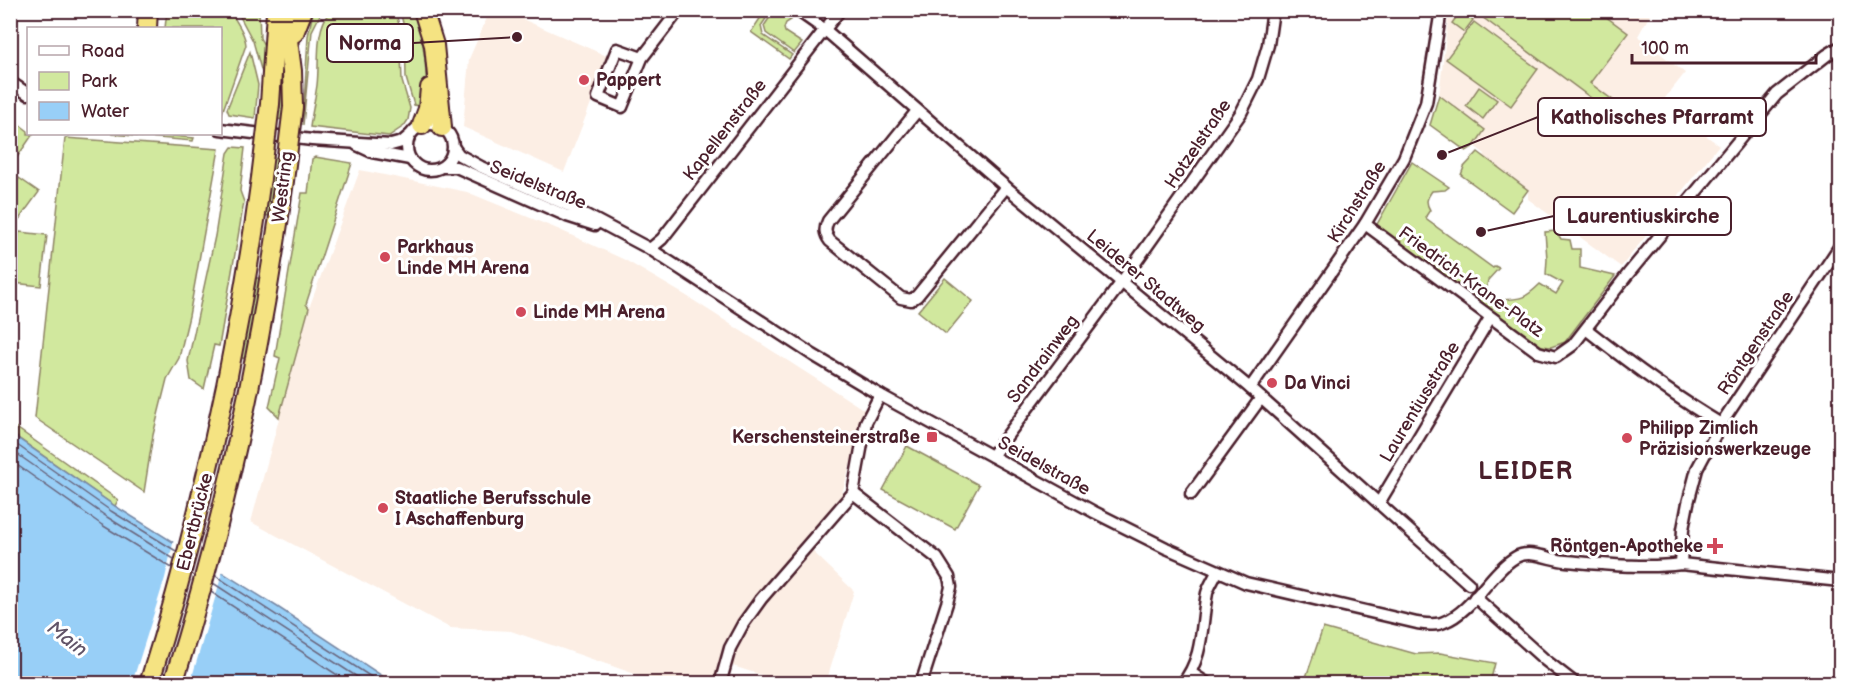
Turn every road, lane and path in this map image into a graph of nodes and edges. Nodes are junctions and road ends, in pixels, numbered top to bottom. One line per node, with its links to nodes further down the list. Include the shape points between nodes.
1 (148, 10): 11 (highway)
2 (296, 10): 13 (highway)
3 (303, 10): 13 (highway)
4 (423, 10): 17 (highway)
5 (679, 10): 16 (street)
6 (797, 10): 12 (street, Leiderer Stadtweg)
7 (840, 10): 12 (street, Kapellenstraße)
8 (1273, 10): 33 (street, Hotzelstraße, via 1258,79 1241,113)
9 (1441, 10): 29 (street, Kirchstraße, via 1426,103 1404,158)
10 (278, 11): 15 (highway, Westring); 36 (highway, Westring, bridge, via 261,178)
11 (147, 27)
12 (824, 29): 20 (street, Leiderer Stadtweg); 32 (street, Kapellenstraße, via 662,239)
13 (294, 33): 15 (highway)
14 (1840, 47): 35 (street, via 1777,94)
15 (290, 57): 37 (highway, Westring, bridge, via 293,107)
16 (642, 58): 16 (street, via 617,50 598,98 622,107)
17 (435, 60): 21 (highway); 23 (highway, via 428,109)
18 (10, 82): 19 (street)
19 (27, 93)
20 (917, 111): 28 (street, Leiderer Stadtweg); 28 (street, via 828,221 825,227 830,241 902,298 911,300)
21 (442, 127): 23 (street, via 436,124); 25 (street)
22 (222, 129): 24 (street)
23 (416, 130): 24 (street, via 402,142 391,145); 26 (street, via 406,150)
24 (354, 143): 26 (street, via 372,152)
25 (454, 148): 27 (street); 30 (street, Seidelstraße, via 481,167)
26 (410, 159): 27 (street, via 423,170)
27 (442, 167): 30 (street, Seidelstraße, via 456,167 567,216)
28 (1006, 187): 33 (street, Leiderer Stadtweg)
29 (1365, 224): 34 (street, Friedrich-Krane-Platz); 38 (street, Kirchstraße)
30 (621, 234): 32 (street, Seidelstraße)
31 (1840, 246): 41 (street, Röntgenstraße)
32 (650, 249): 39 (street, Seidelstraße)
33 (1121, 283): 38 (street, Leiderer Stadtweg); 42 (street, Sandrainweg)
34 (1490, 318): 35 (street, Friedrich-Krane-Platz, via 1538,352 1556,357); 45 (street, Laurentiusstraße)
35 (1586, 329): 41 (street, via 1685,403)
36 (233, 358): 52 (highway, Ebertbrücke, via 198,515)
37 (255, 362): 53 (highway, Ebertbrücke, via 217,532)
38 (1250, 388): 40 (street, Leiderer Stadtweg)
39 (880, 395): 42 (street, Seidelstraße); 43 (street, via 866,422)
40 (1261, 398): 44 (street); 45 (street, Leiderer Stadtweg)
41 (1721, 424): 46 (street, Röntgenstraße, via 1697,469 1683,529)
42 (992, 456): 47 (street, Seidelstraße, via 1094,512)
43 (853, 493): 54 (street, via 743,624 730,648); 55 (street, via 937,558 949,577 947,603)
44 (1191, 494)
45 (1378, 503): 49 (street, Leiderer Stadtweg)
46 (1681, 564): 48 (street, Seidelstraße); 50 (street, Seidelstraße, via 1564,561 1525,555 1516,557)
47 (1217, 572): 50 (street, Seidelstraße, via 1276,591 1417,623 1445,622); 51 (street, via 1207,591 1202,642)
48 (1840, 581)
49 (1469, 584)
50 (1477, 595): 58 (street)
51 (1191, 673): 56 (street); 57 (street)
52 (149, 684)
53 (173, 684)
54 (720, 684)
55 (921, 684)
56 (1182, 684)
57 (1208, 684)
58 (1576, 684)

